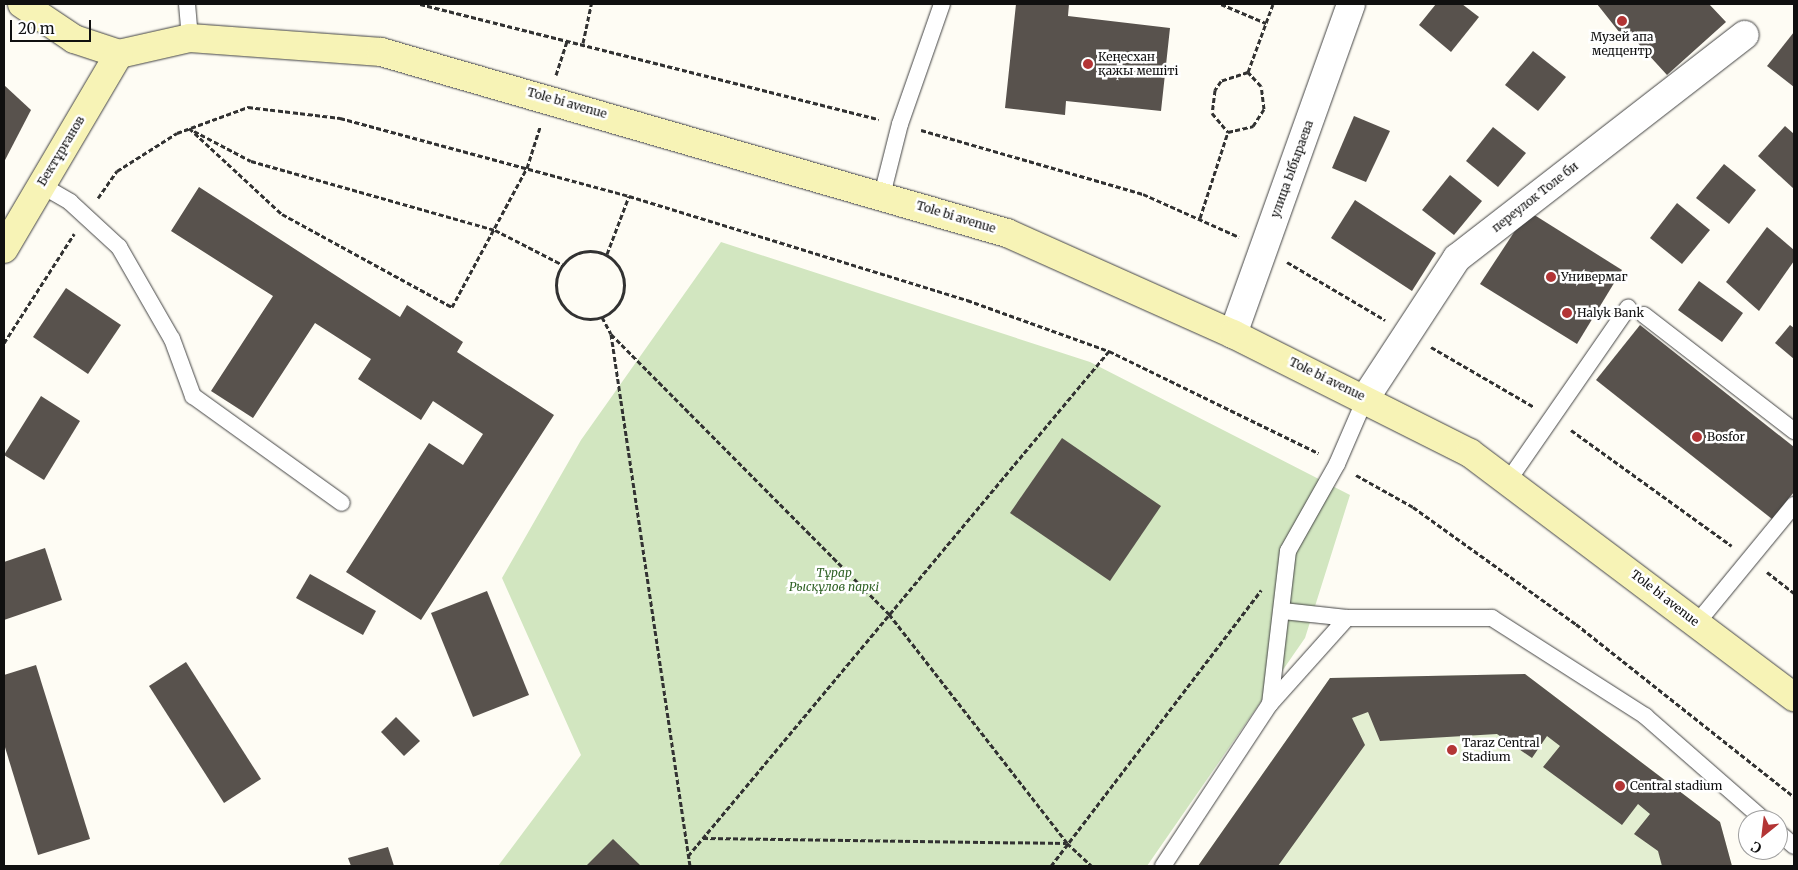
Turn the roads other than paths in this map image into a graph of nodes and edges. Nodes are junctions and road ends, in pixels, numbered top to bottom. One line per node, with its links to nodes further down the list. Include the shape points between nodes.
1 (22, 4): 7 (street, via 74,39)
2 (187, 4): 6 (lane)
3 (942, 4): 9 (lane, via 900,124)
4 (1351, 4): 13 (street, улица Ыбыраева)
5 (1745, 34): 14 (street, переулок Толе би, via 1457,258)
6 (190, 38): 7 (street, Tole bi avenue); 9 (street, Tole bi avenue, via 381,52)
7 (119, 54): 8 (street, Бектұрғанов)
8 (41, 185): 10 (street, Бектұрғанов); 17 (lane, via 86,217 119,247 172,339 193,396)
9 (882, 196): 13 (street, Tole bi avenue, via 1007,233)
10 (4, 249)
11 (1628, 308): 16 (lane)
12 (1644, 315): 15 (lane)
13 (1233, 334): 14 (street, Tole bi avenue)
14 (1366, 397): 16 (street, Tole bi avenue, via 1470,453); 19 (lane, via 1337,464 1288,552)
15 (1794, 431)
16 (1508, 481): 21 (street, Tole bi avenue)
17 (342, 503)
18 (1794, 505): 21 (lane)
19 (1283, 611): 20 (lane); 23 (lane)
20 (1347, 618): 23 (lane); 24 (lane, via 1492,618 1646,716)
21 (1697, 623): 22 (street, Tole bi avenue)
22 (1794, 697)
23 (1270, 704): 25 (lane)
24 (1753, 810)
25 (1163, 866)

